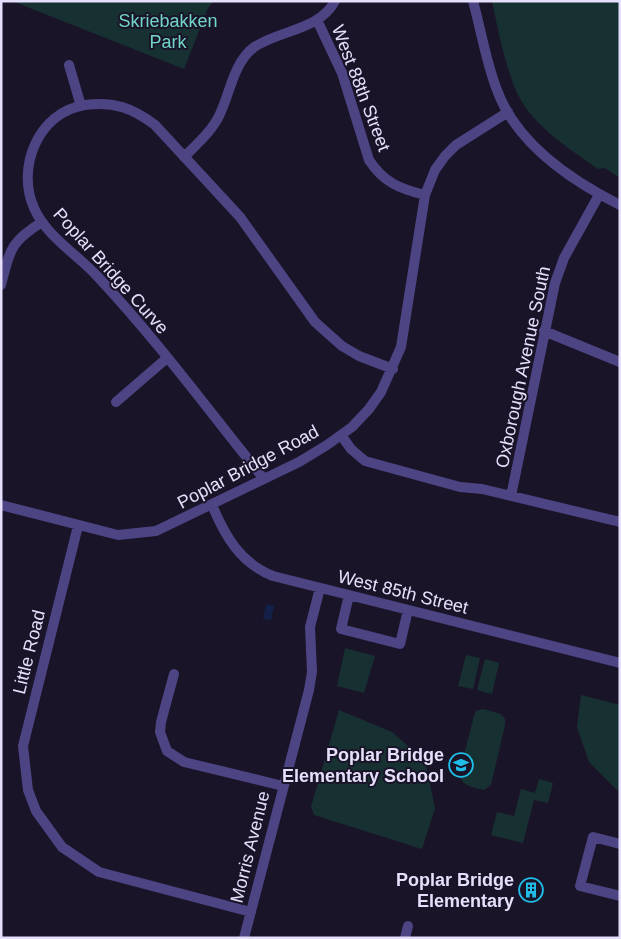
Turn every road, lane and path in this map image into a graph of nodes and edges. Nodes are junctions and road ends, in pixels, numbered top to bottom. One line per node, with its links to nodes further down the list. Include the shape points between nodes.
1 (335, 1): 3 (street)
2 (473, 1): 6 (street, via 496,89)
3 (317, 20): 7 (street, via 265,42 245,57 215,123); 8 (street, West 88th Street, via 342,73 369,160 376,171 397,187)
4 (69, 65): 5 (street)
5 (80, 106): 7 (street, Poplar Bridge Curve, via 109,104 141,114); 11 (street, Poplar Bridge Curve, via 59,116 46,127 30,157 28,191)
6 (508, 112): 8 (street, Poplar Bridge Road, via 470,135 444,156); 9 (street, via 522,132 552,162)
7 (184, 157): 16 (street, Poplar Bridge Curve, via 240,217 314,322 342,346)
8 (426, 195): 16 (street, Poplar Bridge Road, via 406,324)
9 (599, 195): 10 (street); 13 (street, Oxborough Avenue South, via 564,258)
10 (620, 205)
11 (42, 222): 12 (street, via 26,232 12,248); 14 (street, Poplar Bridge Curve, via 98,277)
12 (1, 285)
13 (544, 331): 15 (street); 20 (street, Oxborough Avenue South)
14 (167, 358): 17 (street); 19 (street, Poplar Bridge Curve)
15 (620, 362)
16 (393, 369): 18 (street, Poplar Bridge Road, via 369,409)
17 (116, 402)
18 (341, 435): 19 (street, Poplar Bridge Road, via 299,462); 20 (street, via 357,456 374,464 460,487)
19 (264, 479): 22 (street, Poplar Bridge Road)
20 (511, 496): 23 (street)
21 (1, 505): 24 (street, Poplar Bridge Road)
22 (212, 505): 24 (street, Poplar Bridge Road, via 156,531 137,535 118,535); 25 (street, West 85th Street, via 231,542 248,563 273,576)
23 (620, 522)
24 (78, 526): 33 (street, Little Road, via 27,724 24,746 28,790 36,811 62,847 99,872)
25 (320, 588): 26 (street, West 85th Street); 30 (street, Morris Avenue, via 310,627 312,672)
26 (349, 595): 27 (street, West 85th Street); 27 (street, via 341,629 400,644)
27 (408, 610): 28 (street, West 85th Street)
28 (620, 662)
29 (174, 674): 30 (street, via 160,732 167,751 184,762)
30 (283, 786): 33 (street, Morris Avenue)
31 (620, 844): 32 (street, via 593,837 580,886)
32 (620, 896)
33 (250, 912): 35 (street, Morris Avenue)
34 (408, 926): 36 (street)
35 (244, 938)
36 (405, 938)

